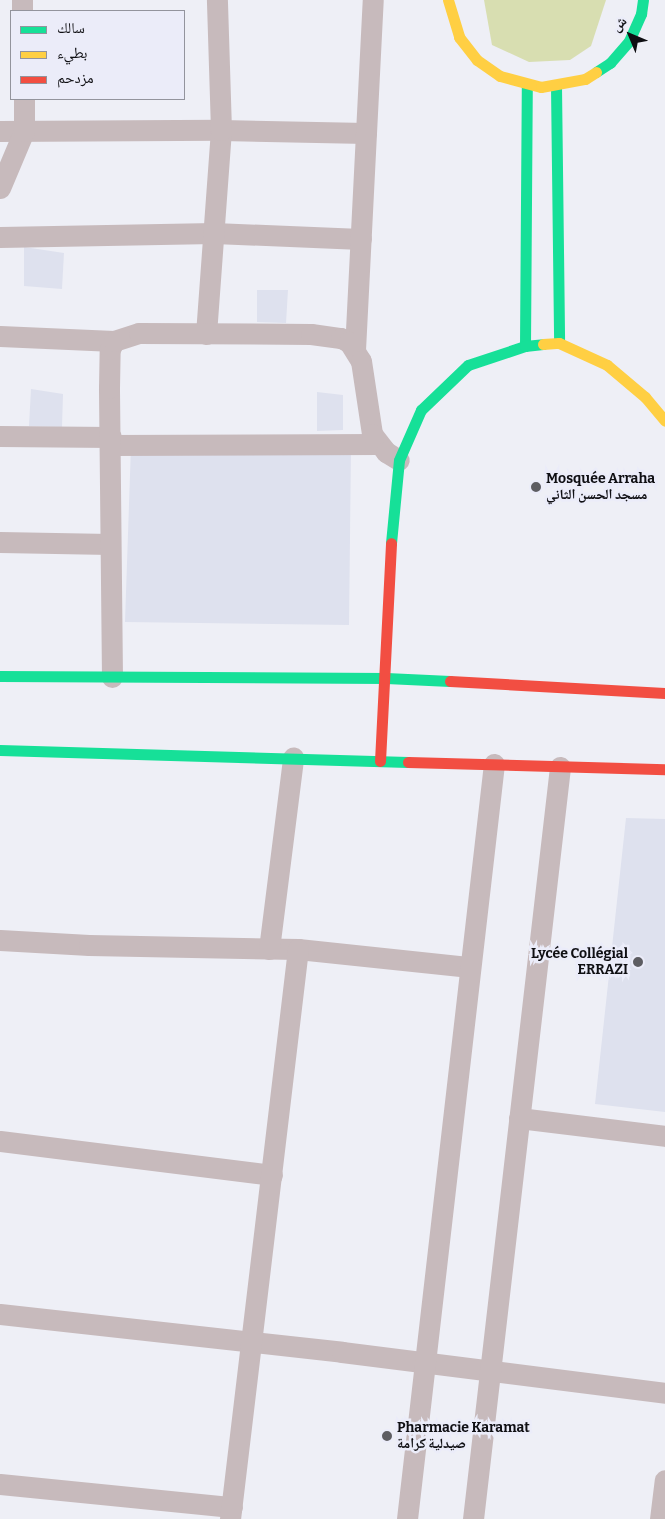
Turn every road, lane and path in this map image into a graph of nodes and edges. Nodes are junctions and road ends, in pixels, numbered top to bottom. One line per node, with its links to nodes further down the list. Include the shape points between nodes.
1 (217, 0): 8 (street)
2 (373, 0): 11 (street)
3 (448, 0): 5 (street, via 459,37 477,60 500,76)
4 (643, 0): 6 (street, via 641,14 629,41 610,63 584,79)
5 (527, 85): 6 (street); 20 (street)
6 (556, 86): 19 (street)
7 (24, 100): 10 (street)
8 (221, 130): 10 (street); 11 (street); 13 (street)
9 (0, 131): 10 (street)
10 (24, 131): 12 (street)
11 (366, 133): 15 (street)
12 (0, 188)
13 (214, 233): 14 (street); 15 (street); 16 (street)
14 (0, 237)
15 (361, 238): 21 (street)
16 (206, 334): 18 (street, via 140,333); 21 (street, via 311,334 341,338)
17 (0, 336): 18 (street)
18 (114, 341): 24 (street, via 110,363)
19 (559, 343): 20 (street); 22 (street, via 607,365 645,397)
20 (525, 346): 26 (street, via 468,365 444,386 421,410)
21 (355, 350): 25 (street, via 366,381 372,434)
22 (665, 421)
23 (0, 436): 24 (street)
24 (111, 441): 25 (street); 28 (street)
25 (378, 444): 26 (street)
26 (399, 460): 31 (street, via 394,487)
27 (0, 542): 28 (street)
28 (110, 544): 30 (street)
29 (0, 676): 30 (street)
30 (112, 677): 31 (street)
31 (386, 678): 32 (street); 35 (street)
32 (665, 693)
33 (0, 750): 34 (street)
34 (293, 758): 35 (street); 40 (street)
35 (380, 761): 36 (street)
36 (494, 764): 37 (street); 42 (street)
37 (560, 767): 38 (street); 43 (street)
38 (665, 769)
39 (0, 940): 40 (street)
40 (269, 949): 41 (street)
41 (298, 950): 42 (street); 46 (street)
42 (470, 967): 49 (street)
43 (519, 1118): 44 (street); 50 (street)
44 (665, 1136)
45 (0, 1141): 46 (street)
46 (272, 1175): 48 (street)
47 (0, 1314): 48 (street)
48 (252, 1341): 49 (street); 54 (street)
49 (425, 1362): 50 (street); 55 (street)
50 (490, 1372): 51 (street); 56 (street)
51 (665, 1393)
52 (665, 1480): 57 (street)
53 (0, 1484): 54 (street)
54 (231, 1513)
55 (406, 1519)
56 (473, 1519)
57 (660, 1519)

